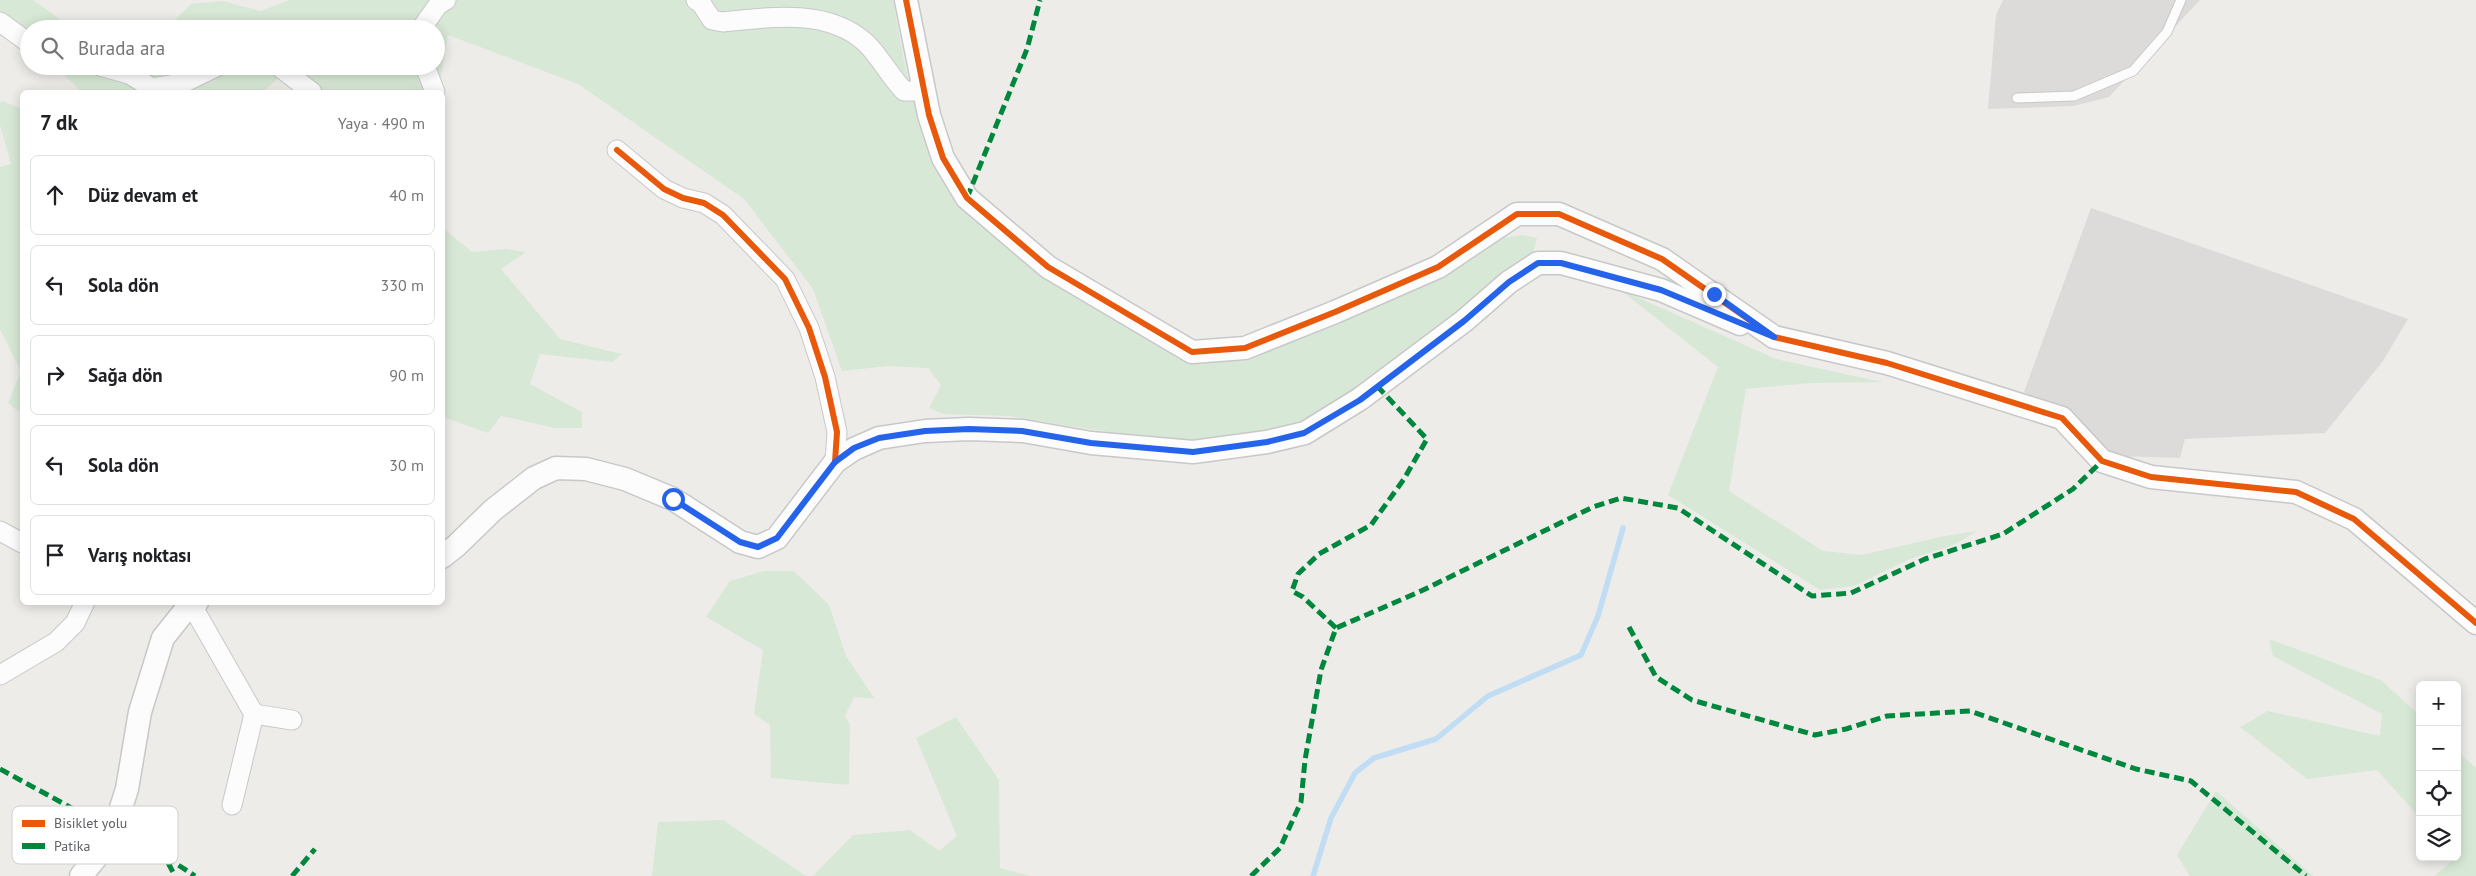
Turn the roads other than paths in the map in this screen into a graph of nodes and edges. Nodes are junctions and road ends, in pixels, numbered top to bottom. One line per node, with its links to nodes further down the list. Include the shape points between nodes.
1 (446, 0): 5 (street, via 438,5)
2 (696, 0): 14 (street, via 712,20 723,22 801,17 839,24 866,43 904,91)
3 (906, 0): 14 (street)
4 (2181, 0): 15 (lane, via 2167,32 2133,71 2074,96)
5 (428, 20)
6 (0, 22): 7 (street)
7 (20, 36)
8 (131, 75): 9 (street, via 152,88 183,83)
9 (199, 75)
10 (290, 75): 12 (street)
11 (428, 75): 13 (street)
12 (309, 90)
13 (434, 90)
14 (924, 92): 17 (street, via 943,158 967,198 1048,267 1192,352 1245,348 1344,308 1438,267 1517,214 1559,214 1662,259)
15 (2017, 98)
16 (617, 150): 18 (street, via 664,189 704,203 722,215 785,279 809,328 826,377 837,432)
17 (1774, 337): 18 (street, via 1661,290 1561,263 1538,263 1509,282 1464,321 1360,400 1304,433 1267,442 1193,452 1091,443 1022,431 925,431 879,438 854,448); 25 (street, via 1887,363 2062,418 2102,461 2152,477 2296,492 2354,519)
18 (835, 462): 21 (street, via 777,538 758,547 740,542 673,499 625,479 586,469 556,468 534,478)
19 (0, 531): 20 (street)
20 (20, 542)
21 (445, 554)
22 (84, 605): 26 (street, via 75,624 56,642)
23 (191, 605): 30 (street, via 163,638 140,712)
24 (194, 605): 27 (street)
25 (2476, 623)
26 (0, 675)
27 (254, 714): 28 (street); 29 (street)
28 (292, 720)
29 (232, 805)
30 (122, 806)
31 (91, 864): 32 (street)
32 (81, 876)

